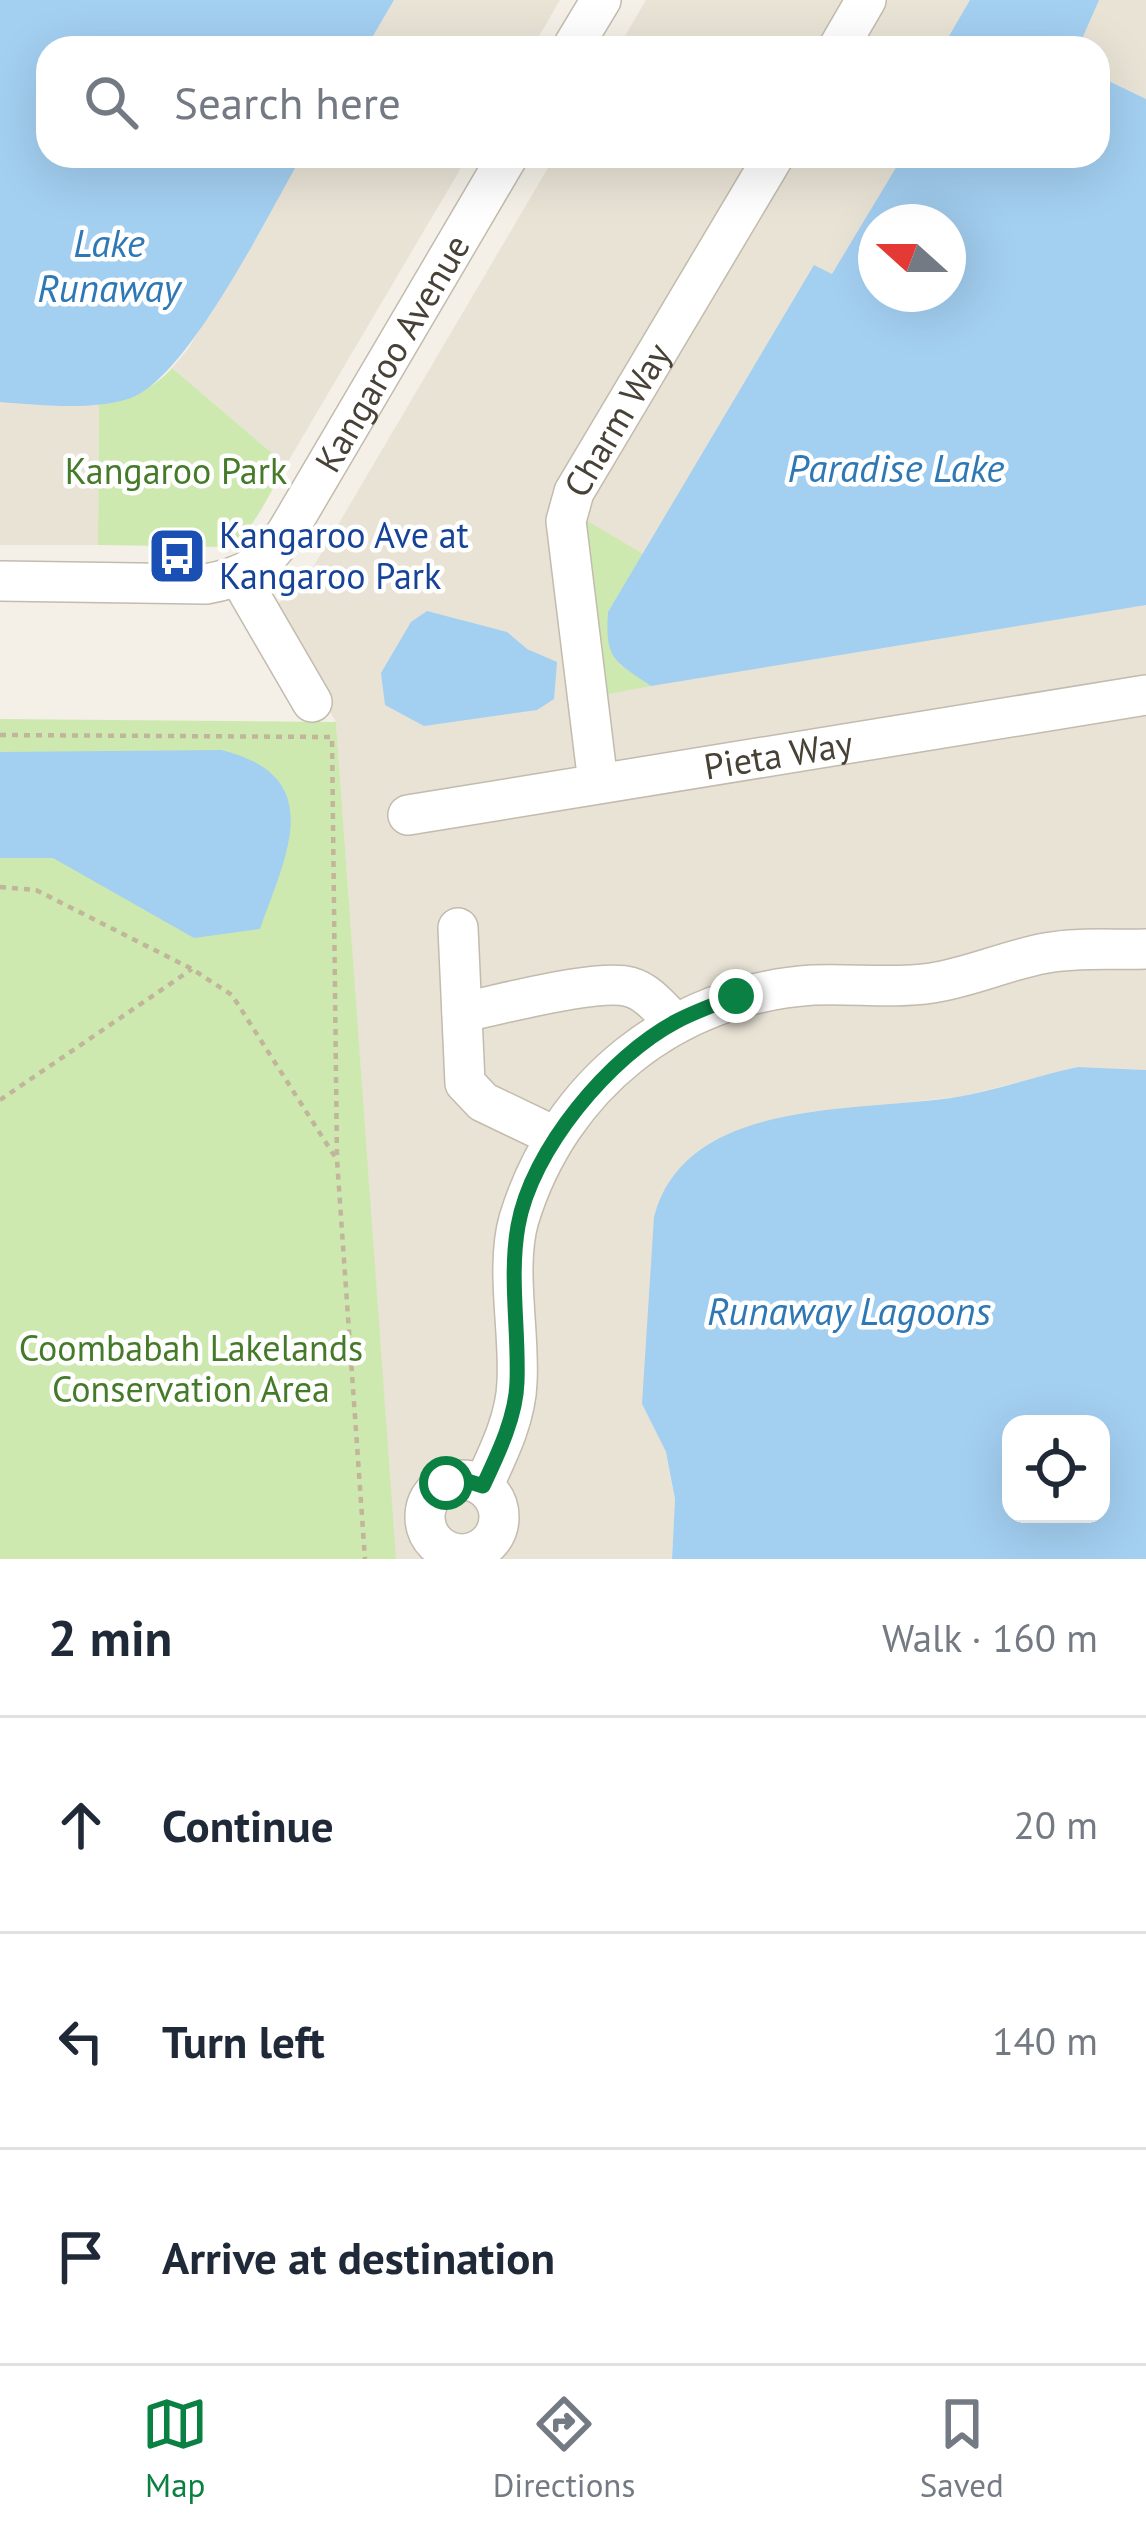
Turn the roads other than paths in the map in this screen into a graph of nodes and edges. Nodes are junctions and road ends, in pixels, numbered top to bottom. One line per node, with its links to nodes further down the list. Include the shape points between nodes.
1 (601, 0): 3 (street)
2 (866, 0): 4 (street)
3 (579, 36)
4 (845, 36)
5 (501, 168): 7 (street, Kangaroo Avenue, via 287,532)
6 (767, 168): 11 (street, Charm Way, via 574,492 566,521)
7 (239, 578): 8 (street); 10 (street)
8 (0, 581)
9 (1146, 695): 11 (street, Pieta Way)
10 (312, 702)
11 (598, 783): 12 (street, Pieta Way)
12 (408, 815)
13 (458, 928): 15 (street)
14 (1146, 949): 16 (street, via 1046,952 926,984 811,985 736,996)
15 (462, 1012): 16 (street, via 607,985 632,987); 17 (street, via 465,1083 483,1102)
16 (674, 1022): 17 (street, via 612,1070)
17 (554, 1136): 18 (street, via 518,1223 518,1386)
18 (483, 1486)

